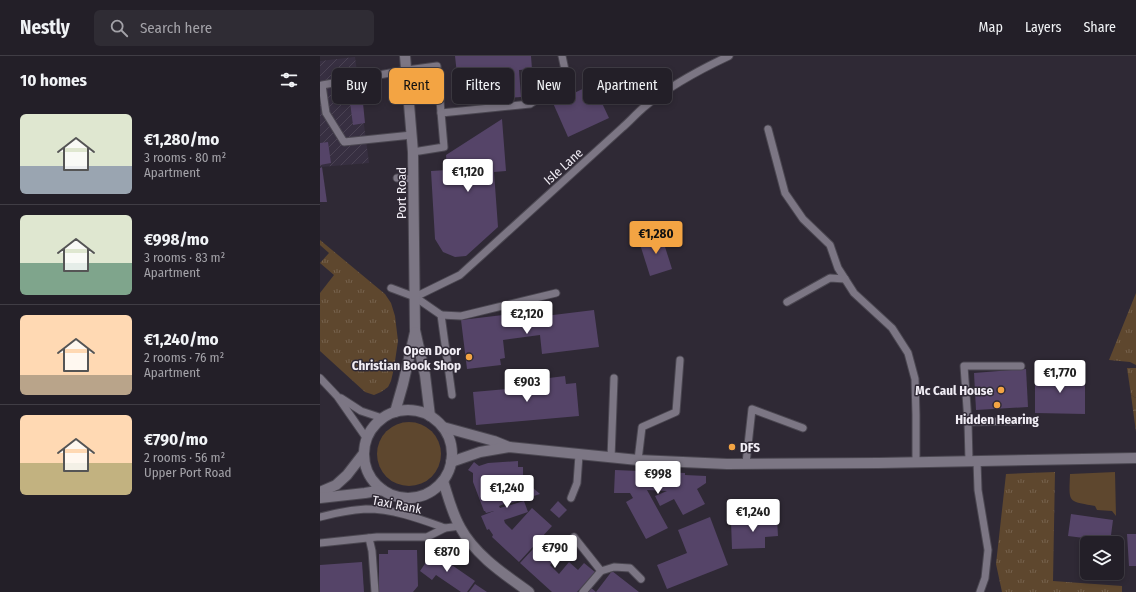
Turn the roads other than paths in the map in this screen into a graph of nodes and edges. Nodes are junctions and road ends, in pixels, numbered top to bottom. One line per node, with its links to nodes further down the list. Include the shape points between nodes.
1 (405, 56): 4 (main road, Port Road)
2 (562, 56): 10 (lane, via 567,79 530,104)
3 (729, 56): 19 (lane, Isle Lane, via 699,70 643,108 460,275)
4 (407, 68)
5 (422, 68): 6 (lane)
6 (437, 68)
7 (389, 73): 12 (lane, via 322,85 326,113 344,142)
8 (410, 104): 12 (main road, Port Road)
9 (440, 104): 10 (lane)
10 (441, 113): 13 (lane, via 444,147)
11 (768, 129): 16 (lane, via 785,192 803,219 830,245)
12 (412, 135): 13 (main road, Port Road)
13 (413, 152): 15 (main road, Port Road)
14 (397, 178): 15 (lane)
15 (414, 179): 19 (main road, Port Road)
16 (845, 279): 20 (lane, via 830,278); 45 (lane, via 854,293 892,328 908,353 915,380)
17 (391, 288): 19 (lane)
18 (556, 293): 21 (lane, via 461,316)
19 (415, 297): 21 (lane); 22 (main road, Port Road)
20 (787, 302)
21 (442, 315): 27 (lane)
22 (415, 330): 29 (main road, Port Road); 30 (main road, Port Road, via 424,369)
23 (680, 360): 42 (lane, via 676,412 642,427)
24 (1021, 366): 33 (lane, via 964,366)
25 (320, 378): 28 (lane)
26 (614, 378): 40 (lane)
27 (452, 395)
28 (337, 396): 31 (lane, via 361,411); 36 (lane)
29 (394, 412): 30 (main road, via 412,410); 31 (main road)
30 (430, 416): 34 (main road)
31 (382, 418): 36 (main road)
32 (1022, 421): 33 (lane)
33 (968, 422): 43 (lane)
34 (443, 427): 37 (main road); 44 (main road, via 451,443)
35 (803, 428): 46 (lane, via 752,409)
36 (367, 439): 38 (main road)
37 (508, 447): 39 (main road); 44 (main road, via 480,452)
38 (364, 453): 48 (main road, via 371,477); 49 (main road, via 336,485)
39 (579, 455): 40 (main road); 51 (lane, via 577,483)
40 (611, 458): 42 (main road)
41 (1136, 458): 43 (main road)
42 (638, 460): 46 (main road)
43 (973, 461): 45 (main road); 63 (lane, via 988,550 985,578)
44 (451, 462): 47 (main road)
45 (916, 462): 46 (main road)
46 (746, 464)
47 (443, 481): 48 (main road, via 434,490 417,497 394,496); 53 (main road)
48 (383, 490): 50 (main road)
49 (320, 492)
50 (320, 498)
51 (572, 498)
52 (320, 516): 54 (lane, Taxi Rank, via 356,510 383,510)
53 (460, 526): 54 (lane); 61 (main road, via 471,543 497,569)
54 (445, 528): 55 (lane, via 427,537)
55 (369, 538): 57 (lane); 60 (lane)
56 (574, 538): 58 (lane)
57 (320, 543)
58 (602, 571): 59 (lane, via 614,567 630,568); 62 (lane)
59 (641, 579)
60 (374, 592)
61 (529, 592)
62 (583, 592)
63 (980, 592)

